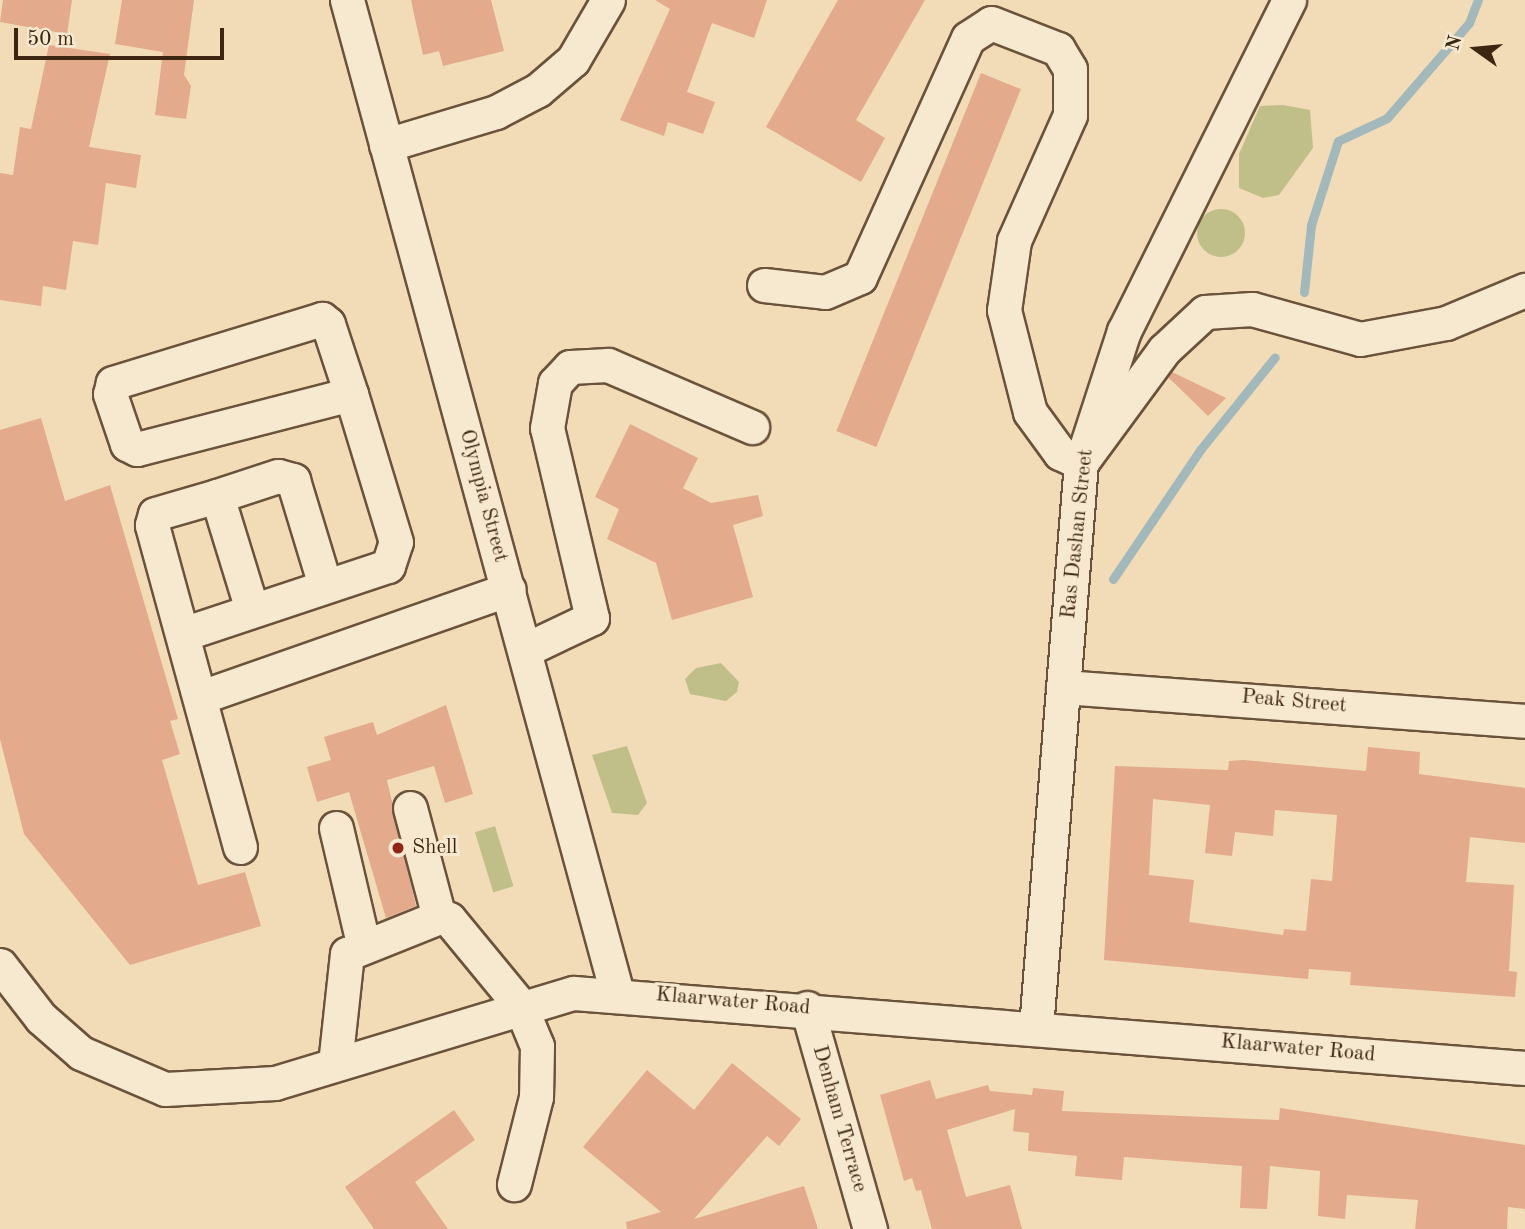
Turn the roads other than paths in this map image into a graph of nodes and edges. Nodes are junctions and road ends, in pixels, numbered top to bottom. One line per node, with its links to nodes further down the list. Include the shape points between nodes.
1 (346, 0): 4 (street, Olympia Street)
2 (608, 0): 4 (street, via 573,60 538,90 496,111)
3 (1289, 0): 9 (street, Ras Dashan Street, via 1124,331)
4 (386, 145): 12 (street, Olympia Street)
5 (764, 285): 9 (street, via 825,292 860,277 968,38 991,23 1058,49 1070,69 1070,115 1014,241 1004,310 1030,412 1051,446)
6 (1525, 290): 9 (street, via 1446,323 1360,339 1252,309 1205,313 1164,350)
7 (351, 394): 7 (street, via 328,324 313,318 116,380 110,390 127,444 137,449); 11 (street, via 397,548 388,566)
8 (752, 427): 15 (street, via 608,365 570,367 555,383 547,428 592,618)
9 (1081, 463): 16 (street, Ras Dashan Street)
10 (217, 495): 11 (street, via 278,475 293,480); 13 (street); 14 (street, via 152,517)
11 (325, 585): 13 (street)
12 (509, 589): 15 (street, Olympia Street); 17 (street)
13 (252, 610): 14 (street)
14 (183, 634): 17 (street)
15 (527, 649): 25 (street, Olympia Street)
16 (1063, 687): 18 (street, Peak Street); 28 (street, Ras Dashan Street)
17 (201, 697): 21 (street)
18 (1525, 721)
19 (410, 808): 22 (street)
20 (336, 828): 23 (street)
21 (240, 847)
22 (439, 916): 23 (street); 26 (street, via 457,926)
23 (363, 943): 29 (street, via 347,954 341,972)
24 (0, 965): 29 (street, Klaarwater Road, via 41,1018 82,1053 133,1079 201,1091 275,1083)
25 (617, 993): 26 (street, Klaarwater Road, via 575,993); 27 (street, Klaarwater Road)
26 (520, 1005): 29 (street, Klaarwater Road); 31 (street, via 538,1065 537,1097)
27 (807, 1008): 28 (street, Klaarwater Road); 32 (street, Denham Terrace)
28 (1036, 1028): 30 (street, Klaarwater Road)
29 (335, 1064)
30 (1525, 1068)
31 (514, 1184)
32 (870, 1229)

